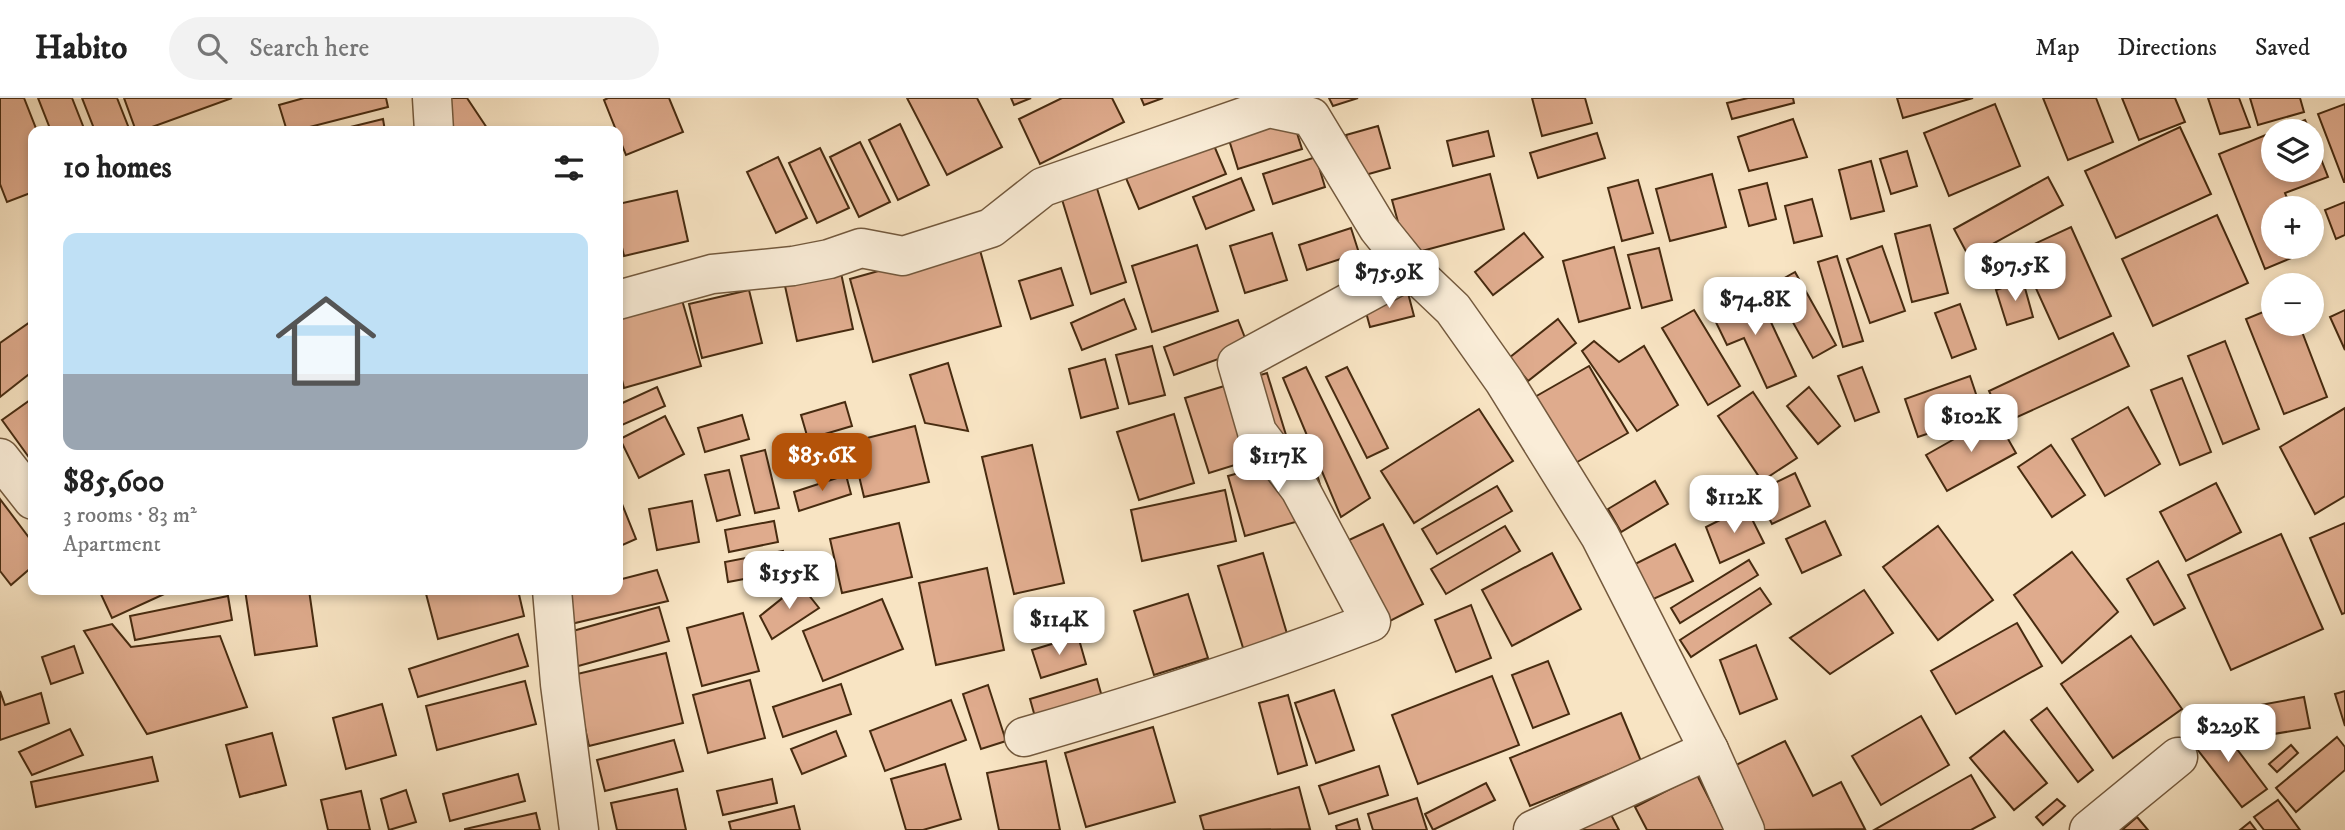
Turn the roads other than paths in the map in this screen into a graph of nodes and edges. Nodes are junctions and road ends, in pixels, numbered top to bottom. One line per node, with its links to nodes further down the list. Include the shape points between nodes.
1 (432, 98): 3 (street)
2 (1271, 101): 4 (street, via 1311,117 1378,228); 5 (street, via 1043,187 991,228 903,256 861,248 793,267 712,274)
3 (434, 126)
4 (1410, 269): 9 (street, via 1237,363 1257,432 1300,489 1371,622 1276,659); 10 (street, via 1453,309 1518,403 1600,537)
5 (623, 299)
6 (0, 458): 7 (street)
7 (28, 494)
8 (552, 595): 12 (street)
9 (1024, 737)
10 (1709, 750): 13 (street); 14 (street)
11 (2178, 757): 15 (street)
12 (579, 830)
13 (1533, 830)
14 (1745, 830)
15 (2090, 830)

